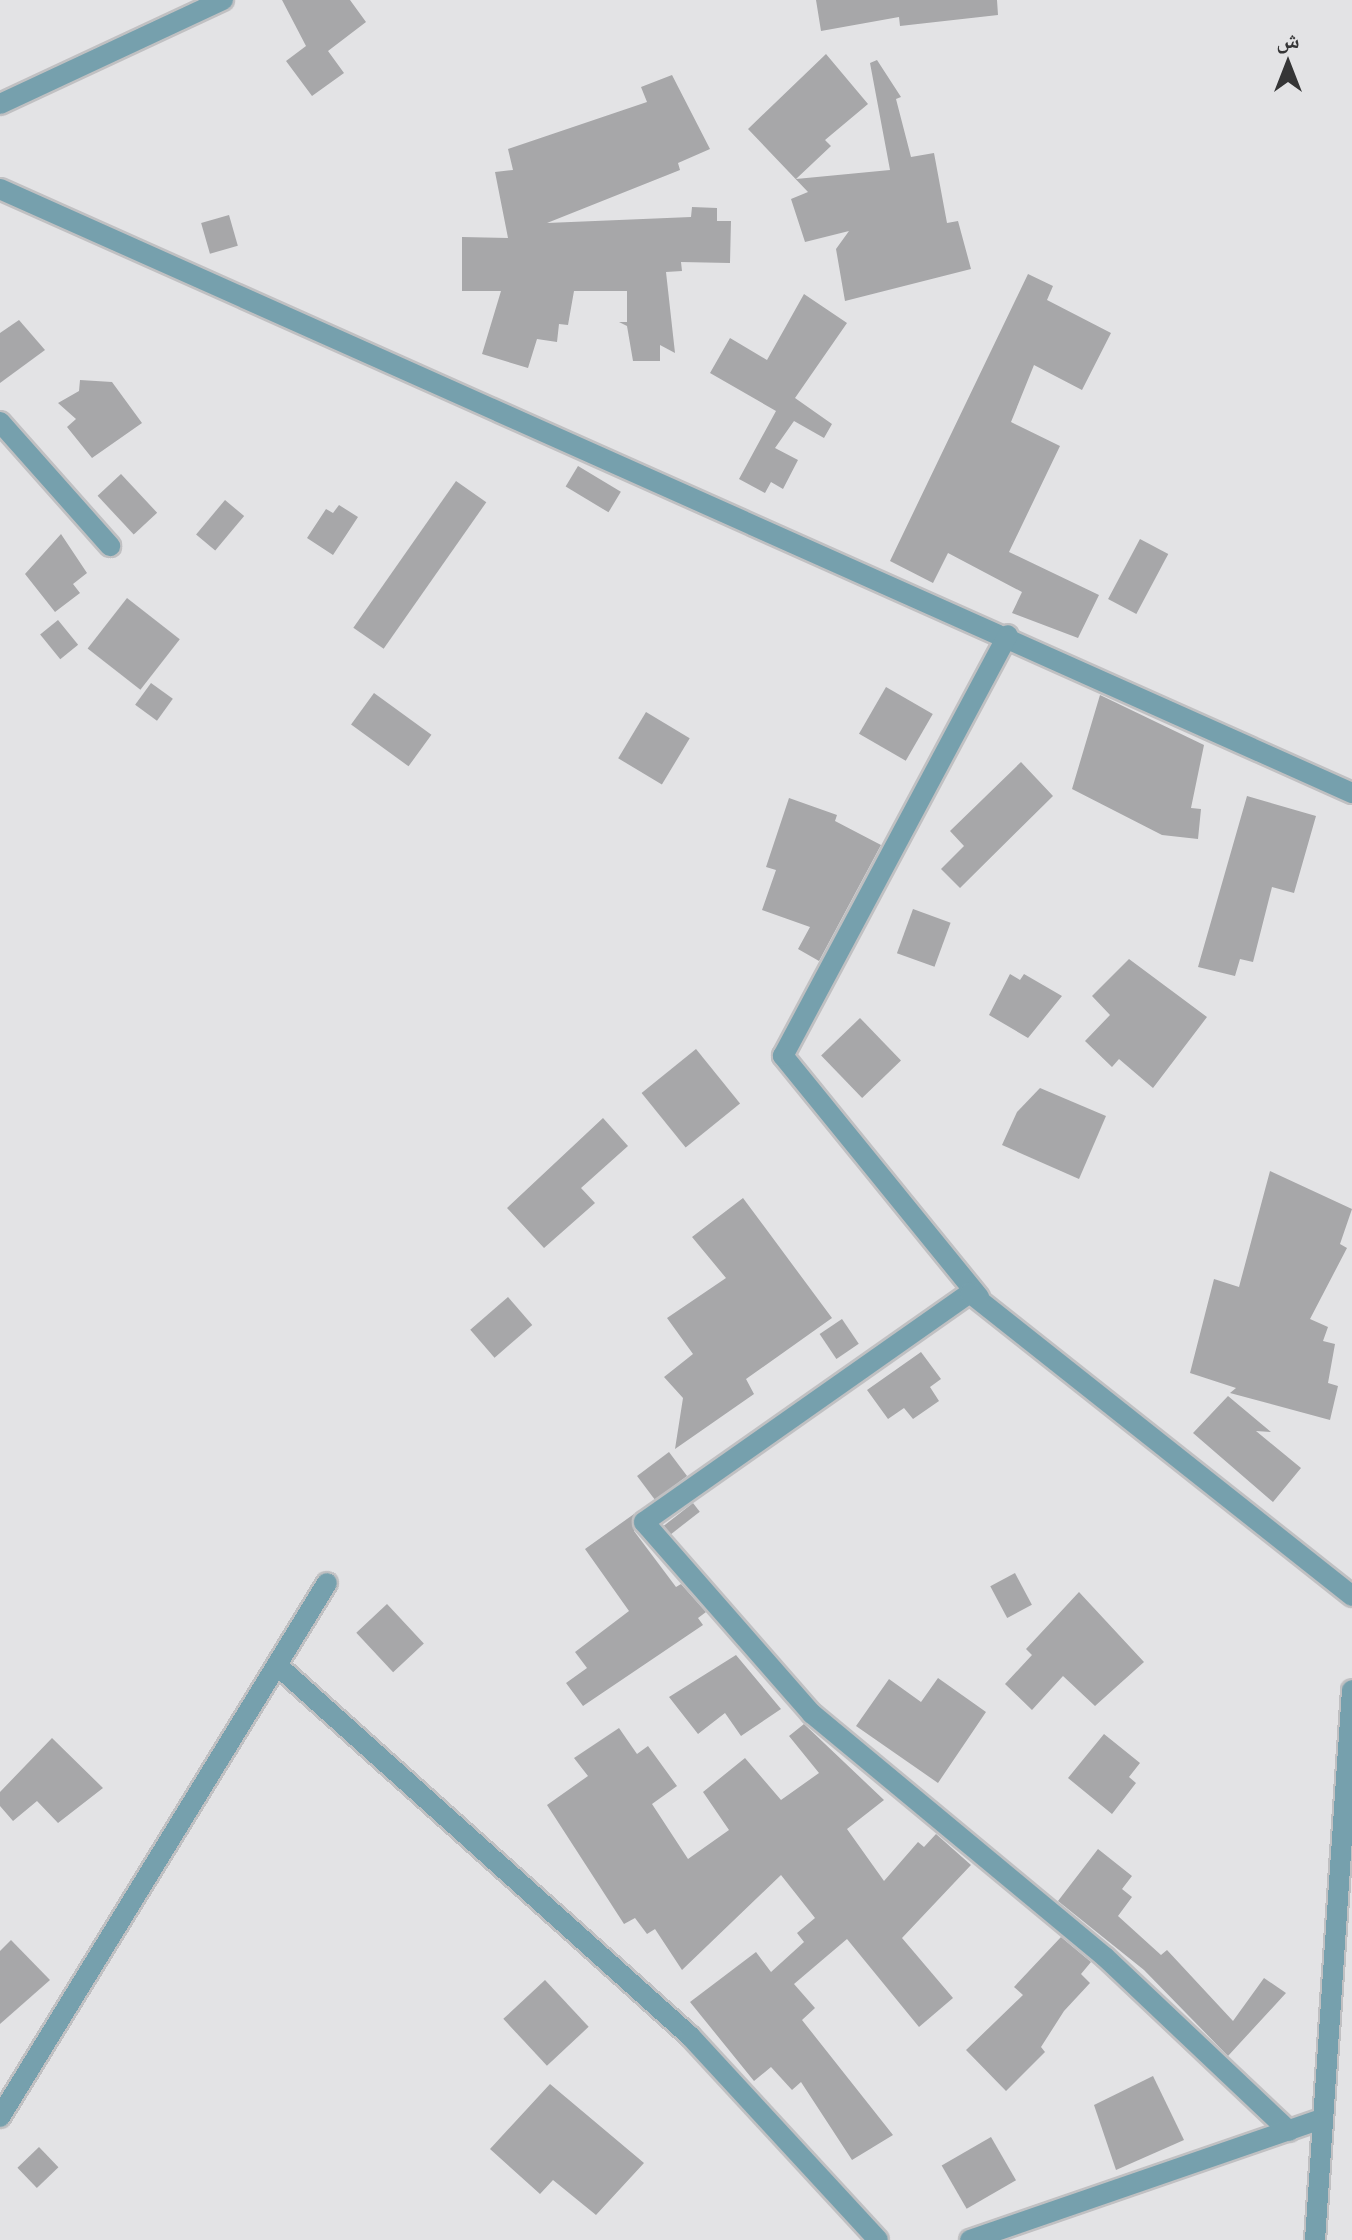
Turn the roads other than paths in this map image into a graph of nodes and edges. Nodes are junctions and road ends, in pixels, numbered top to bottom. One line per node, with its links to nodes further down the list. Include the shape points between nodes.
1 (223, 0): 2 (street)
2 (0, 104)
3 (0, 189): 6 (street)
4 (0, 422): 5 (street)
5 (110, 546)
6 (1008, 635): 7 (street); 8 (street, via 783,1056)
7 (1352, 793)
8 (979, 1297): 10 (street); 15 (street, via 961,1296 644,1522 812,1714 1105,1957)
9 (327, 1583): 11 (street)
10 (1352, 1596)
11 (278, 1666): 13 (street); 16 (street, via 690,2036)
12 (1352, 1690): 14 (street)
13 (0, 2117)
14 (1322, 2119): 15 (street); 18 (street)
15 (1289, 2131): 17 (street)
16 (878, 2240)
17 (970, 2240)
18 (1315, 2240)

